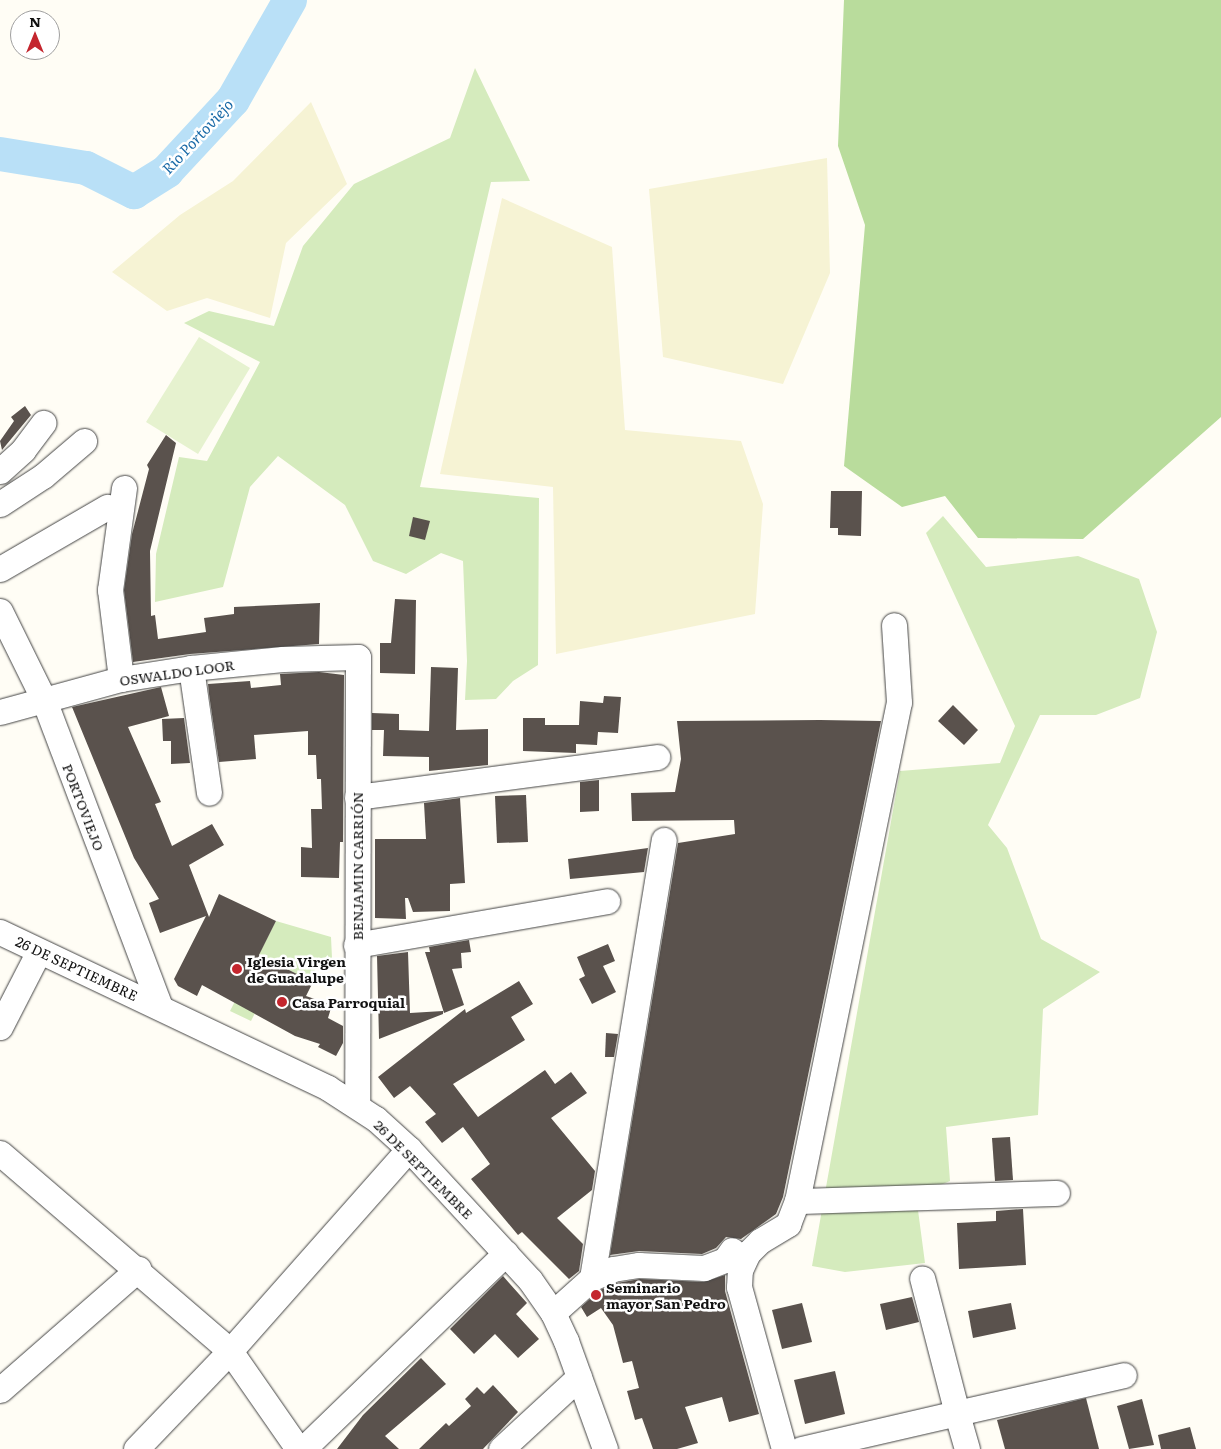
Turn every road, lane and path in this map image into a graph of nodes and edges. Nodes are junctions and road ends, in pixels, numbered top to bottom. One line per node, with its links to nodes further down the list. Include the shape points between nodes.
1 (43, 423): 3 (street, via 23,450)
2 (84, 441): 5 (street, via 43,476)
3 (0, 471)
4 (124, 488): 12 (street, via 110,590)
5 (0, 504)
6 (107, 507): 7 (street)
7 (0, 569)
8 (0, 611): 13 (street, PORTOVIEJO)
9 (894, 625): 29 (street, via 899,702)
10 (358, 657): 11 (street, OSWALDO LOOR, via 283,659); 17 (street, BENJAMIN CARRIÓN)
11 (191, 668): 12 (street, OSWALDO LOOR); 16 (street)
12 (121, 679): 13 (street, OSWALDO LOOR)
13 (44, 700): 14 (street, OSWALDO LOOR); 23 (street, PORTOVIEJO)
14 (0, 712)
15 (657, 757): 17 (street)
16 (209, 793)
17 (357, 797): 21 (street, BENJAMIN CARRIÓN)
18 (664, 840): 33 (street)
19 (607, 900): 21 (street)
20 (0, 932): 22 (street, 26 DE SEPTIEMBRE)
21 (356, 945): 25 (street, BENJAMIN CARRIÓN)
22 (39, 951): 23 (street, 26 DE SEPTIEMBRE); 24 (street)
23 (160, 1007): 25 (street, 26 DE SEPTIEMBRE)
24 (0, 1027)
25 (357, 1105): 26 (street, 26 DE SEPTIEMBRE)
26 (409, 1149): 31 (street, 26 DE SEPTIEMBRE); 36 (street)
27 (0, 1153): 32 (street)
28 (1057, 1193): 29 (street)
29 (797, 1201): 46 (street, via 788,1224 760,1241 748,1253 740,1270 739,1287)
30 (732, 1250): 33 (street, via 725,1260 714,1266 639,1265 613,1269)
31 (506, 1253): 35 (street, 26 DE SEPTIEMBRE); 43 (street)
32 (138, 1269): 36 (street); 39 (street)
33 (592, 1278): 35 (street)
34 (922, 1278): 40 (street)
35 (552, 1313): 38 (street, 26 DE SEPTIEMBRE)
36 (230, 1350): 41 (street); 42 (street)
37 (1124, 1375): 40 (street)
38 (579, 1376): 44 (street); 45 (street, 26 DE SEPTIEMBRE)
39 (0, 1390)
40 (957, 1413): 47 (street); 48 (street)
41 (136, 1449)
42 (298, 1449)
43 (303, 1449)
44 (501, 1449)
45 (605, 1449)
46 (784, 1449)
47 (801, 1449)
48 (967, 1449)

